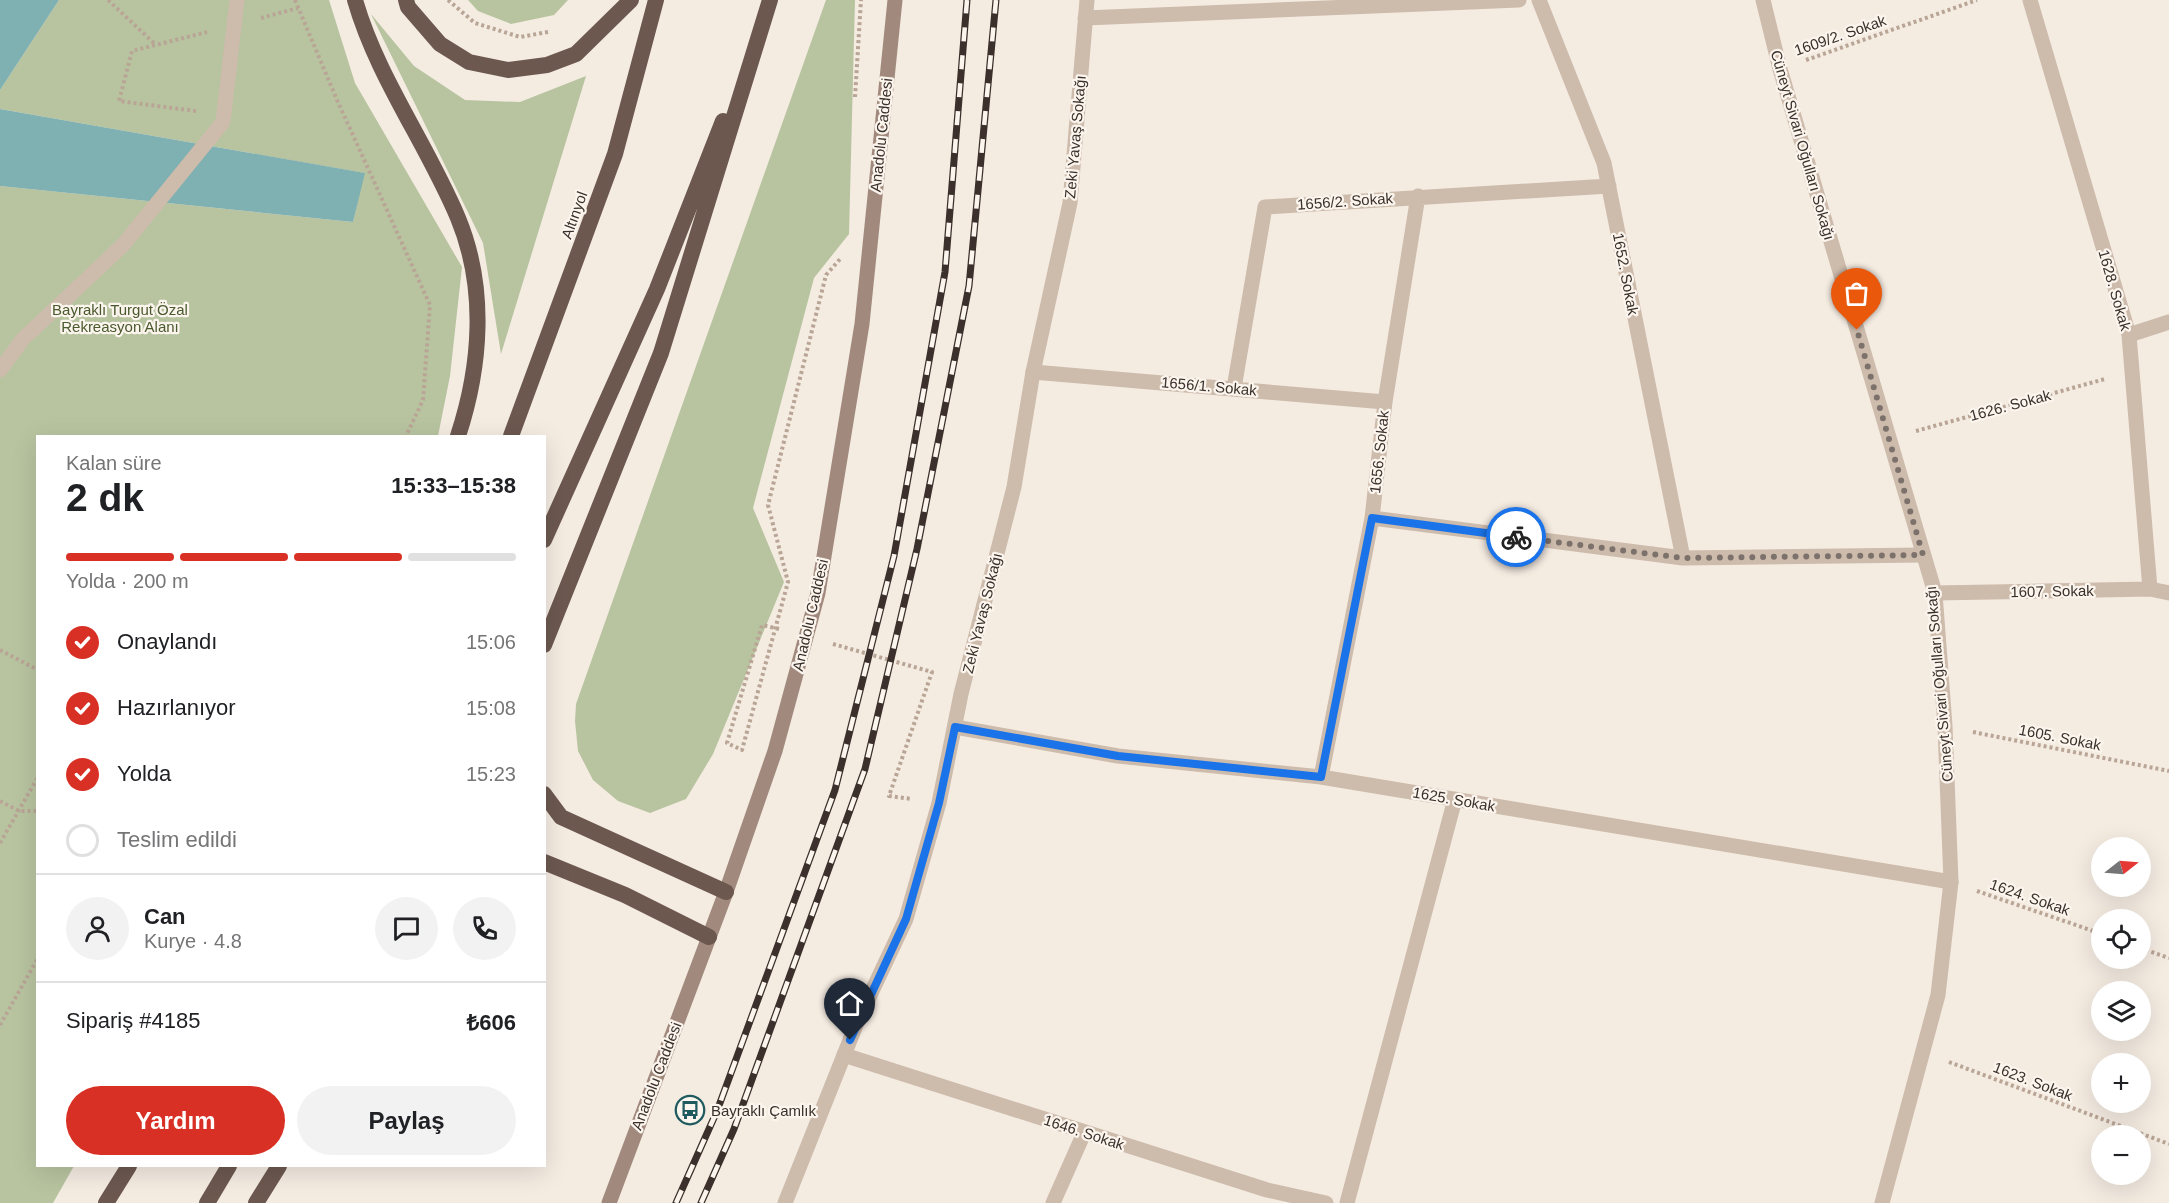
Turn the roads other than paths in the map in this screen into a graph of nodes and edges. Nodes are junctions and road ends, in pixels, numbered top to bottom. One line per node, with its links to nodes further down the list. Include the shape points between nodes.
1 (237, 0): 18 (street, via 223,119 123,245 23,339)
2 (355, 0): 22 (highway, via 361,23 458,219 472,265 478,313 476,358 470,402)
3 (406, 0): 4 (highway, via 440,44 469,62 508,70 547,65 576,54)
4 (631, 0)
5 (656, 0): 23 (highway, Altınyol, via 615,154)
6 (770, 0): 25 (highway, via 657,289); 31 (highway, via 661,353)
7 (895, 0): 38 (main road, Anadolu Caddesi, via 862,324 818,593 775,751)
8 (1087, 0): 13 (street, Zeki Yavaş Sokağı)
9 (1519, 0): 13 (street)
10 (1539, 0): 14 (street, 1652. Sokak, via 1604,163)
11 (1763, 0): 26 (street, Cüneyt Sivari Oğulları Sokağı)
12 (2030, 0): 17 (street, 1628. Sokak)
13 (1085, 18): 19 (street, Zeki Yavaş Sokağı, via 1070,203)
14 (1608, 186): 15 (street, 1656/2. Sokak); 27 (street, 1652. Sokak)
15 (1418, 196): 20 (street, 1656/2. Sokak, via 1265,207); 21 (street, 1656. Sokak)
16 (2169, 322): 17 (street)
17 (2129, 335): 28 (street, 1628. Sokak)
18 (0, 370)
19 (1033, 372): 20 (street, 1656/1. Sokak); 32 (street, Zeki Yavaş Sokağı, via 1014,487)
20 (1234, 388): 21 (street, 1656/1. Sokak)
21 (1385, 402): 24 (street, 1656. Sokak)
22 (458, 435)
23 (511, 435)
24 (1372, 518): 27 (street); 33 (street, 1656. Sokak)
25 (546, 536)
26 (1923, 555): 27 (street); 29 (street, Cüneyt Sivari Oğulları Sokağı)
27 (1683, 558)
28 (2150, 589): 29 (street, 1607. Sokak); 30 (street, 1607. Sokak)
29 (1935, 593): 37 (street, Cüneyt Sivari Oğulları Sokağı, via 1946,726)
30 (2169, 594)
31 (546, 640)
32 (955, 727): 33 (street, 1625. Sokak, via 1118,756); 40 (street, Zeki Yavaş Sokağı, via 939,803 906,919)
33 (1321, 777): 35 (street, 1625. Sokak)
34 (546, 797): 38 (highway, via 561,817)
35 (1455, 799): 37 (street, 1625. Sokak); 52 (street)
36 (546, 863): 39 (highway, via 625,895)
37 (1951, 882): 53 (street, Cüneyt Sivari Oğulları Sokağı, via 1938,995)
38 (726, 892): 39 (main road, Anadolu Caddesi)
39 (709, 937): 48 (main road, Anadolu Caddesi)
40 (844, 1055): 41 (street, 1646. Sokak); 49 (street, Zeki Yavaş Sokağı)
41 (1084, 1133): 50 (street); 51 (street, 1646. Sokak, via 1267,1190)
42 (128, 1167): 45 (highway)
43 (228, 1167): 46 (highway)
44 (278, 1167): 47 (highway)
45 (106, 1203)
46 (207, 1203)
47 (256, 1203)
48 (609, 1203)
49 (785, 1203)
50 (1053, 1203)
51 (1326, 1203)
52 (1347, 1203)
53 (1882, 1203)

